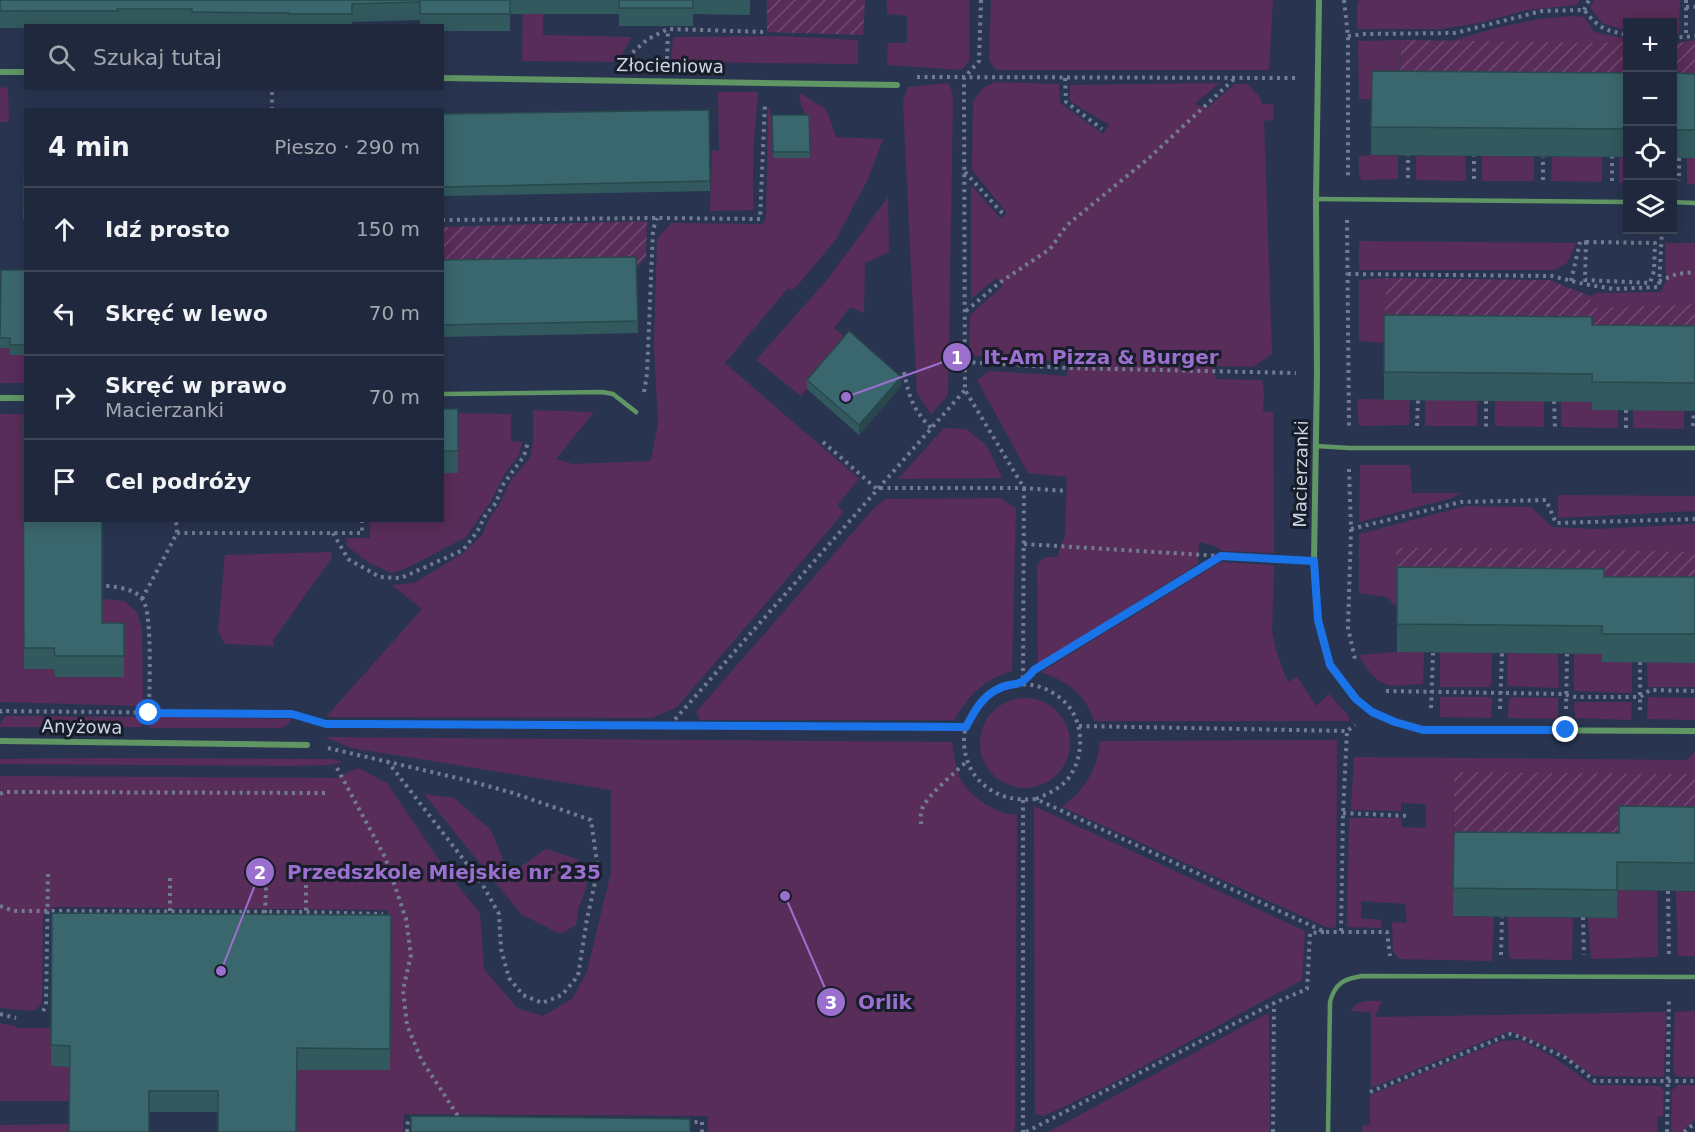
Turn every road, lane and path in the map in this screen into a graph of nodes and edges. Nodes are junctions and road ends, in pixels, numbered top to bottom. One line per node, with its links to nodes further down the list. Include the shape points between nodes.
1 (981, 0): 19 (path, via 979,61)
2 (1319, 0): 17 (street, Macierzanki)
3 (1589, 0): 7 (path)
4 (1686, 0): 5 (path)
5 (1686, 7): 6 (path); 13 (path)
6 (1695, 7)
7 (1584, 10): 10 (path, via 1597,25); 11 (path, via 1542,11 1455,33)
8 (668, 29): 9 (path); 22 (path, via 632,53); 24 (path)
9 (767, 32)
10 (1623, 34)
11 (1348, 36)
12 (1695, 36): 13 (path)
13 (1686, 37): 14 (path)
14 (1677, 38)
15 (0, 72): 16 (street)
16 (24, 72)
17 (1318, 77): 21 (path); 23 (path); 41 (street, Macierzanki)
18 (444, 78): 22 (street, Złocieniowa)
19 (964, 78): 20 (path); 26 (path, via 904,76); 35 (path)
20 (1065, 78): 21 (path); 29 (path, via 1066,102)
21 (1234, 78): 55 (path, via 1149,158 1066,225 1050,249)
22 (622, 80): 24 (street, Złocieniowa)
23 (1348, 80)
24 (666, 81): 25 (street, Złocieniowa)
25 (764, 82): 26 (street, Złocieniowa); 46 (path, via 760,219)
26 (897, 85)
27 (272, 90): 28 (path)
28 (272, 108)
29 (1102, 129)
30 (1408, 155): 36 (path)
31 (1474, 156): 37 (path)
32 (1543, 157): 38 (path)
33 (1612, 157): 39 (path)
34 (1679, 158): 40 (path)
35 (965, 171): 45 (path); 55 (path)
36 (1408, 185)
37 (1474, 185)
38 (1543, 187)
39 (1612, 188)
40 (1680, 188)
41 (1316, 199): 42 (lane); 77 (street, Macierzanki)
42 (1623, 202)
43 (1677, 202): 44 (lane)
44 (1695, 203)
45 (1004, 215)
46 (657, 218): 47 (path); 68 (path, via 652,230 647,374)
47 (444, 220)
48 (1662, 234): 54 (path)
49 (1580, 242): 53 (path)
50 (1586, 243): 50 (path, via 1585,280 1650,283 1655,243)
51 (1695, 272): 54 (path)
52 (1348, 274): 53 (path, via 1552,276)
53 (1571, 281): 54 (path, via 1614,288 1659,287)
54 (1659, 281)
55 (965, 311): 56 (path)
56 (965, 362): 58 (path); 59 (path)
57 (904, 372): 69 (path, via 910,399)
58 (1266, 373)
59 (965, 390): 69 (path); 79 (path)
60 (444, 394): 68 (lane, via 602,392 613,394)
61 (0, 398): 62 (street)
62 (24, 398)
63 (1418, 400): 70 (path)
64 (1486, 400): 71 (path)
65 (1554, 401): 72 (path)
66 (1626, 410): 73 (path)
67 (1694, 411): 74 (path)
68 (636, 412)
69 (932, 429): 80 (path)
70 (1416, 429)
71 (1486, 431)
72 (1555, 432)
73 (1626, 432)
74 (1693, 432)
75 (528, 442): 87 (path, via 496,503 463,550 401,579 380,577 348,559)
76 (823, 442): 80 (path)
77 (1316, 446): 78 (lane); 90 (street, Macierzanki)
78 (1695, 448)
79 (1024, 488): 80 (path); 81 (path); 88 (path)
80 (879, 489): 101 (path)
81 (1067, 491)
82 (1695, 519): 85 (path, via 1556,523 1546,500 1461,502)
83 (177, 522): 86 (path)
84 (362, 522): 87 (path, via 362,533)
85 (1352, 529)
86 (177, 533): 87 (path); 93 (path)
87 (333, 533)
88 (1023, 544): 89 (path); 98 (path)
89 (1221, 556): 90 (path); 98 (path, via 1034,670)
90 (1314, 561): 91 (path); 104 (street, Macierzanki, via 1318,620 1330,665 1356,699 1372,712)
91 (1350, 564)
92 (93, 584): 93 (path, via 128,590)
93 (142, 599): 100 (path, via 148,617)
94 (1433, 652): 104 (path)
95 (1502, 653): 105 (path)
96 (1567, 654): 106 (path)
97 (1640, 662): 107 (path)
98 (1023, 684): 102 (path, via 1058,696 1071,709); 103 (path, via 998,689 977,704)
99 (0, 713): 100 (path)
100 (149, 713): 101 (path, via 292,714 326,724)
101 (670, 725): 103 (path)
102 (1078, 726): 116 (path, via 1081,742 1070,777); 118 (path, via 1347,731)
103 (966, 727): 111 (path)
104 (1430, 730): 105 (street, Macierzanki)
105 (1499, 730): 106 (street, Macierzanki)
106 (1566, 730): 107 (street, Macierzanki)
107 (1640, 730): 108 (street, Macierzanki)
108 (1695, 731)
109 (0, 741): 110 (street, Anyżowa)
110 (307, 745): 112 (path)
111 (967, 761): 117 (path, via 979,782 999,796); 120 (path, via 921,810)
112 (388, 762): 112 (path, via 513,793 591,820 598,869 578,976 562,995 542,1003 523,995 509,978 501,949 499,914 481,882)
113 (337, 768): 152 (path, via 385,857 406,919 411,955 403,990 407,1025 422,1059 460,1120)
114 (326, 793): 115 (path)
115 (0, 794)
116 (1036, 799): 117 (path); 138 (path)
117 (1023, 800): 157 (path)
118 (1343, 813): 119 (path); 137 (path)
119 (1409, 816)
120 (921, 824)
121 (267, 866): 130 (path)
122 (306, 870): 129 (path)
123 (48, 874): 127 (path)
124 (170, 875): 128 (path)
125 (1668, 891): 142 (path)
126 (0, 906): 127 (path, via 14,911)
127 (47, 911): 128 (path); 145 (path, via 46,1006)
128 (170, 912): 130 (path); 135 (path)
129 (306, 912): 130 (path); 131 (path); 134 (path)
130 (265, 913): 136 (path)
131 (383, 914)
132 (1503, 917): 140 (path)
133 (1583, 917): 141 (path)
134 (306, 921)
135 (170, 922)
136 (265, 924)
137 (1341, 931): 138 (path); 139 (path, via 1387,932)
138 (1325, 932): 144 (path, via 1310,933 1307,989)
139 (1393, 959)
140 (1501, 965)
141 (1585, 965)
142 (1670, 977): 143 (lane); 148 (path); 159 (lane, via 1347,979 1334,990 1330,1002)
143 (1695, 977)
144 (1274, 1003): 157 (path); 158 (path)
145 (42, 1011)
146 (0, 1014): 147 (path)
147 (16, 1018)
148 (1669, 1081): 149 (path); 150 (path, via 1595,1082 1566,1058 1510,1034); 160 (path)
149 (1695, 1081)
150 (1370, 1092)
151 (418, 1120): 155 (path, via 408,1120)
152 (450, 1120)
153 (679, 1122): 156 (path, via 702,1122)
154 (1695, 1123): 161 (path)
155 (407, 1132)
156 (702, 1132)
157 (1025, 1132)
158 (1274, 1132)
159 (1328, 1132)
160 (1667, 1132)
161 (1684, 1132)

